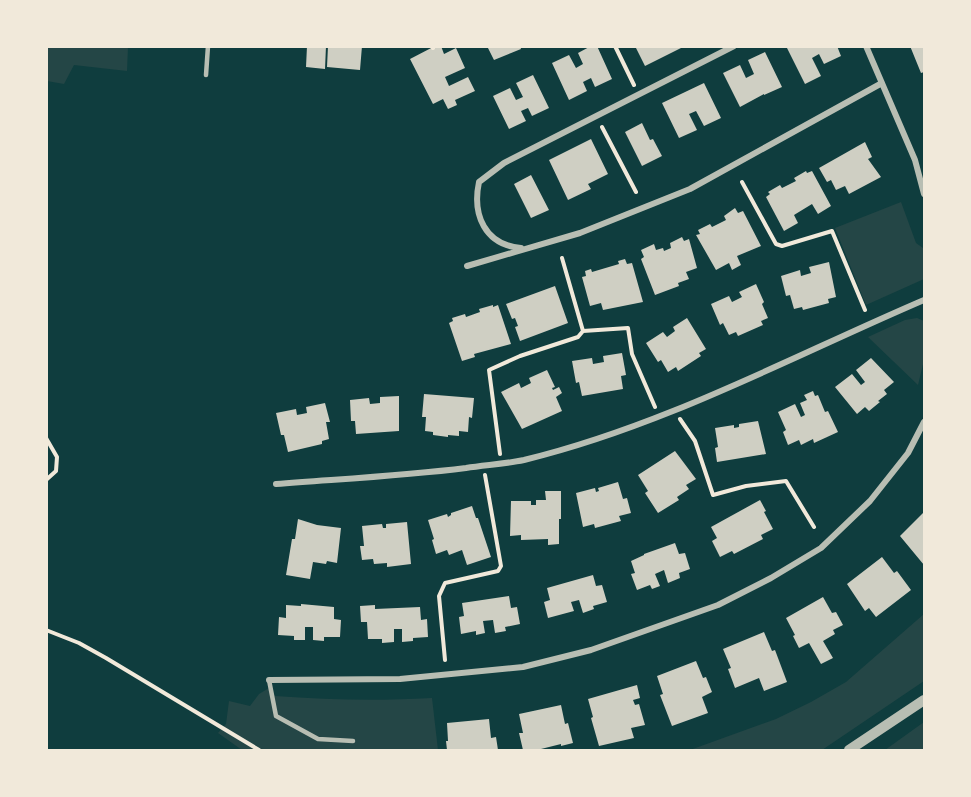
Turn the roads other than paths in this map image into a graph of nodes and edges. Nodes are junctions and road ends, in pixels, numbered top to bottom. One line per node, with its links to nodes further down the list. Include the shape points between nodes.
1 (208, 46): 4 (lane)
2 (734, 46): 7 (street, via 504,163 479,183 477,206 485,231 493,240 509,247)
3 (866, 46): 5 (street)
4 (206, 75)
5 (882, 83): 6 (street, via 915,160); 7 (street, via 690,189 601,226)
6 (924, 194)
7 (527, 249): 8 (street)
8 (466, 266)
9 (924, 300): 11 (street, via 674,410 581,444 484,466)
10 (924, 422): 12 (street, via 908,453 870,501 821,548 718,605 591,650 523,667 400,679)
11 (276, 484)
12 (269, 680): 14 (lane, via 276,716 318,739)
13 (924, 700): 15 (street)
14 (353, 741)
15 (849, 750)

